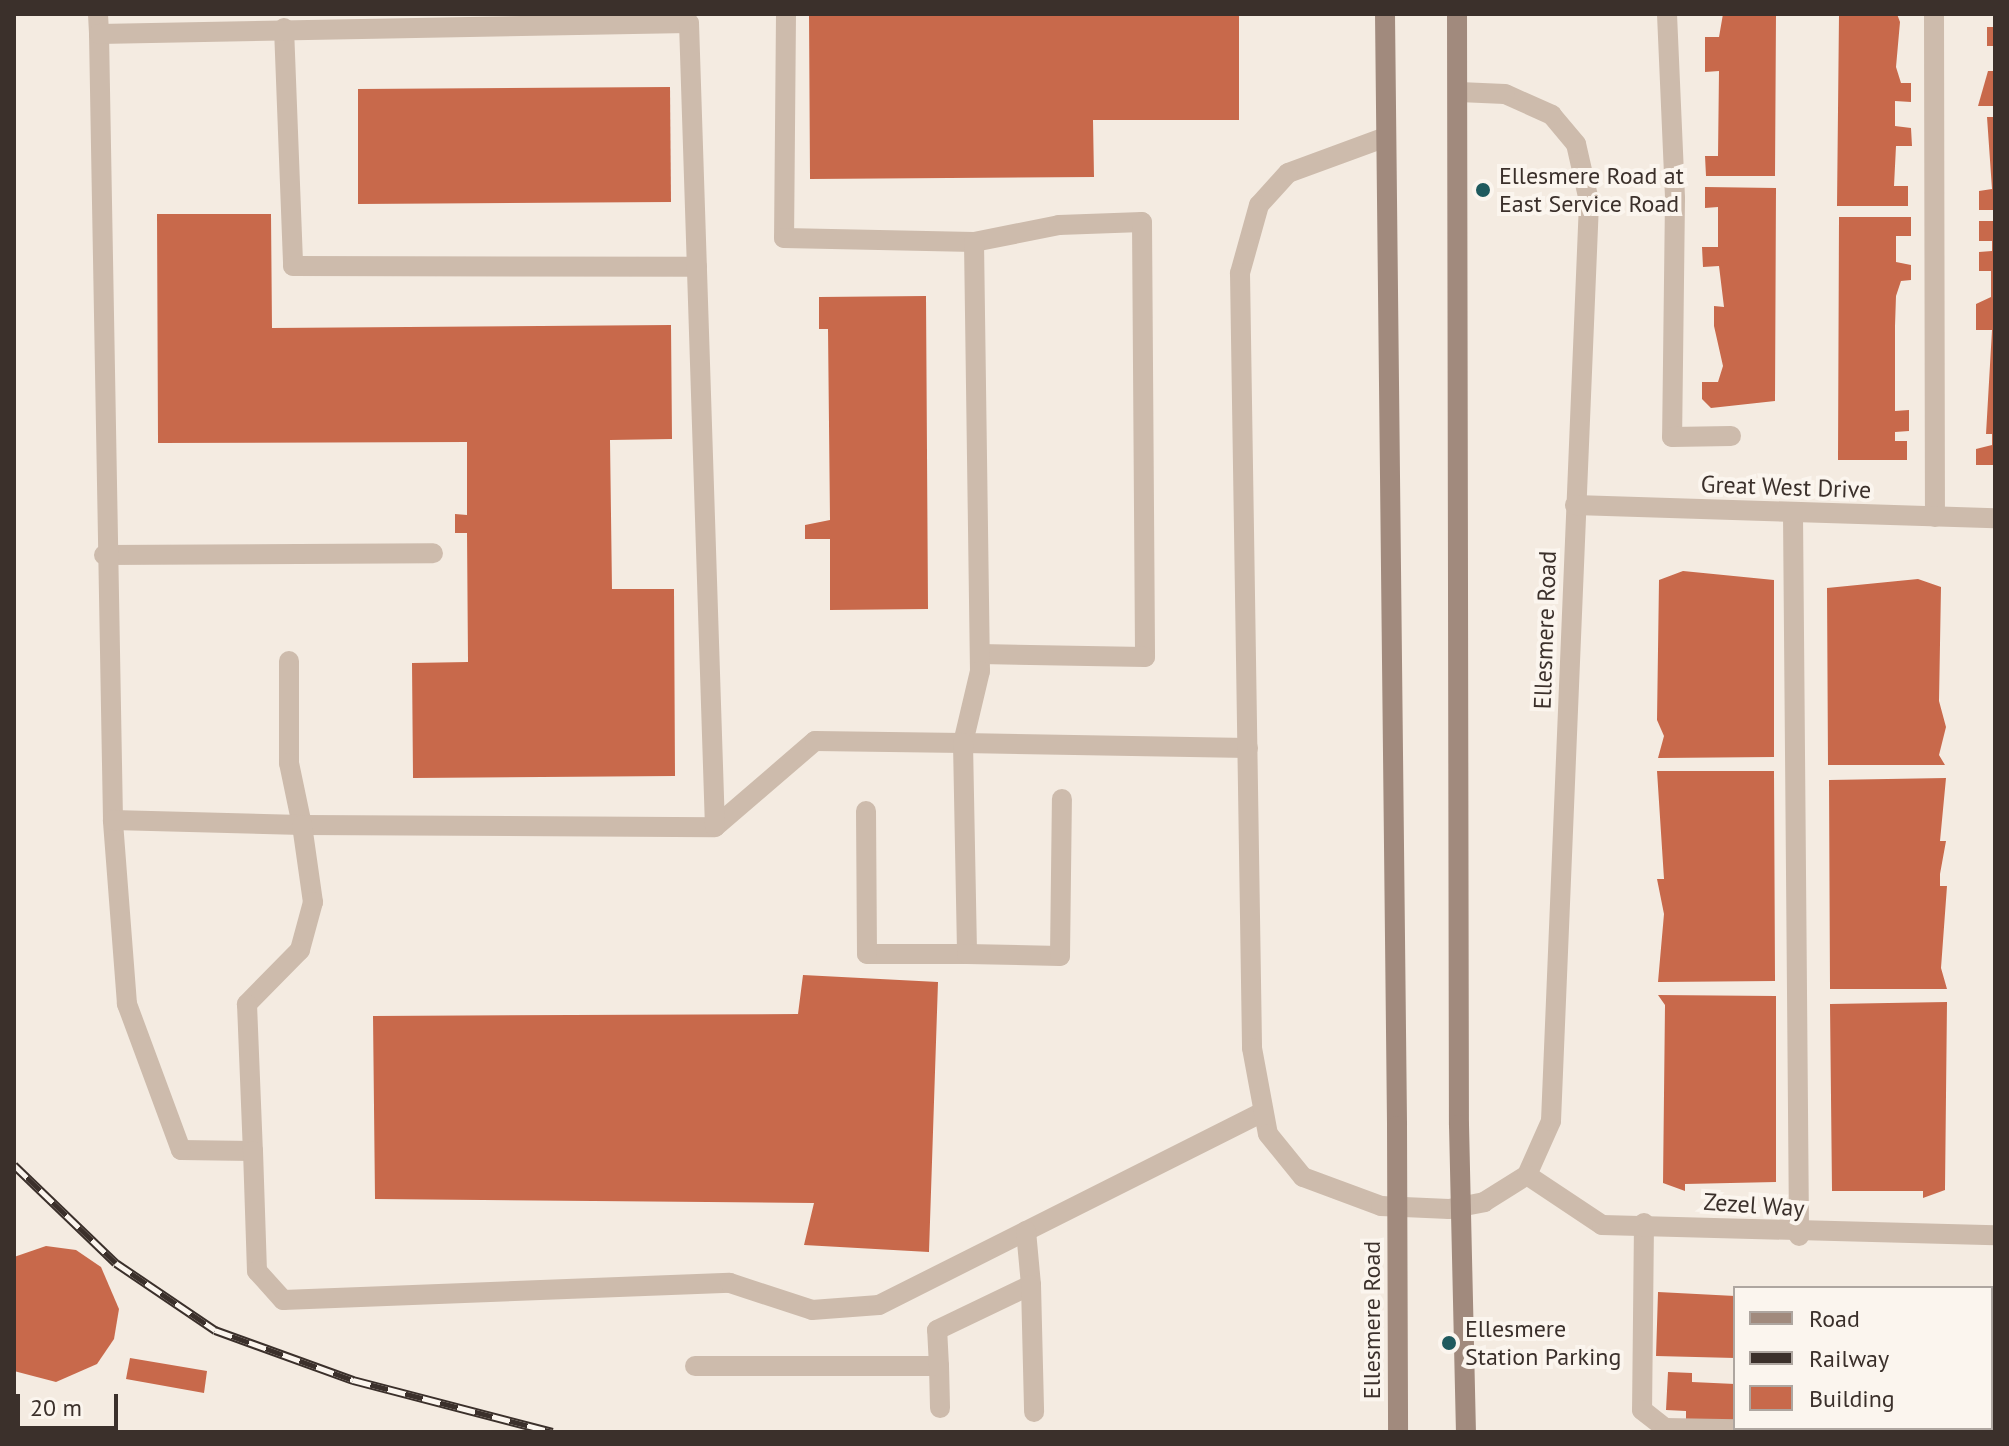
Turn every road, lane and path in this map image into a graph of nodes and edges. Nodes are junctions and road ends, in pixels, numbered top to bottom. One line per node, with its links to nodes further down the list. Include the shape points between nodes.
1 (786, 14): 11 (street, via 784,238)
2 (1385, 14): 10 (main road, Ellesmere Road)
3 (1457, 14): 9 (main road)
4 (1667, 14): 13 (street, via 1675,199 1672,437)
5 (1934, 14): 16 (street)
6 (689, 18): 8 (street); 12 (street)
7 (99, 24): 8 (street); 19 (street)
8 (284, 28): 12 (street, via 293,266)
9 (1459, 92): 14 (street, Ellesmere Road, via 1505,94 1552,115 1587,173); 45 (main road, bridge, via 1459,1125)
10 (1386, 137): 23 (street, Ellesmere Road, via 1288,173 1259,205 1245,243); 44 (main road, Ellesmere Road, bridge)
11 (974, 242): 20 (street); 20 (street, via 1059,225 1142,222 1145,657)
12 (697, 267): 28 (street)
13 (1731, 436)
14 (1575, 505): 15 (street, Great West Drive); 32 (street, Ellesmere Road, via 1554,1094 1546,1142)
15 (1793, 514): 16 (street, Great West Drive); 36 (street)
16 (1935, 517): 17 (street, Great West Drive)
17 (1995, 518)
18 (433, 553): 19 (street)
19 (104, 555): 26 (street)
20 (980, 654): 22 (street)
21 (289, 661): 27 (street, via 289,763)
22 (963, 743): 23 (street); 28 (street, via 815,741); 29 (street)
23 (1248, 748): 30 (street, Ellesmere Road, via 1252,1048)
24 (1062, 799): 29 (street, via 1060,956)
25 (866, 811): 29 (street, via 867,954)
26 (113, 820): 27 (street); 31 (street, via 127,1004 181,1150)
27 (302, 825): 28 (street); 31 (street, via 313,902 300,950 247,1004)
28 (715, 827)
29 (967, 954)
30 (1261, 1113): 32 (street, Ellesmere Road, via 1277,1150 1303,1177 1381,1206 1484,1202); 34 (street)
31 (253, 1151): 34 (street, via 257,1271 283,1300 730,1283 812,1310 879,1305)
32 (1527, 1175): 33 (street, Zezel Way, via 1589,1223)
33 (1644, 1223): 36 (street, Zezel Way); 42 (street, via 1642,1410 1665,1428)
34 (1026, 1231): 37 (street)
35 (1995, 1235): 36 (street, Zezel Way)
36 (1799, 1236)
37 (1031, 1285): 39 (street, via 937,1330); 41 (street)
38 (695, 1366): 39 (street)
39 (939, 1366): 40 (street)
40 (940, 1408)
41 (1034, 1412)
42 (1733, 1429)
43 (1782, 1430): 46 (street)
44 (1398, 1432)
45 (1466, 1432)
46 (1898, 1432)

